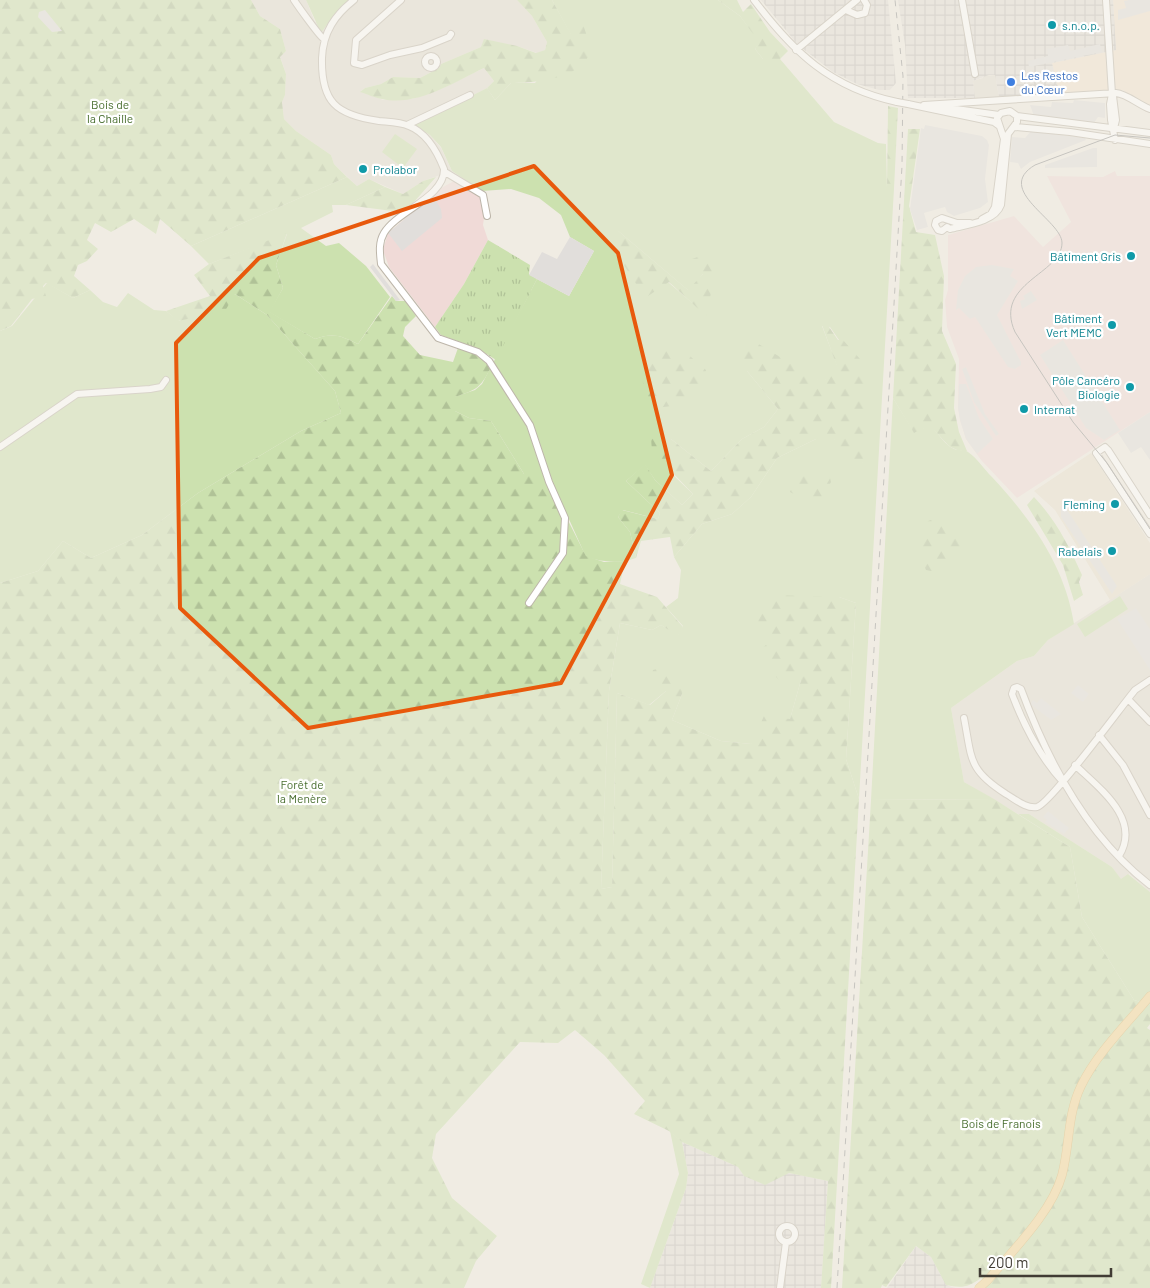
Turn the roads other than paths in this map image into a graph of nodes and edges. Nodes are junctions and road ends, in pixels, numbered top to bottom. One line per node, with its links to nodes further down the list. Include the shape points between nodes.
1 (294, 0): 11 (street, via 320,38)
2 (354, 0): 11 (street, via 340,11)
3 (401, 0): 12 (street, via 356,40 354,63 362,65)
4 (754, 0): 13 (street)
5 (857, 0): 9 (street)
6 (864, 0): 9 (street, via 867,5 865,13 857,15)
7 (962, 0): 15 (street)
8 (1106, 0): 16 (street)
9 (846, 10): 13 (street)
10 (451, 34): 12 (street, via 449,38)
11 (324, 39): 27 (street, via 322,78 332,104 363,118)
12 (422, 48): 14 (street)
13 (796, 50): 21 (street, bridge, via 848,85 871,95)
14 (427, 57)
15 (976, 74)
16 (1112, 94): 18 (street); 19 (street, via 1122,94); 20 (street); 30 (street, via 1110,104)
17 (470, 95): 27 (street)
18 (1018, 100): 22 (street); 24 (street)
19 (1131, 101): 20 (street); 23 (street)
20 (1115, 103): 30 (street)
21 (908, 104): 22 (street); 28 (street, via 994,122)
22 (924, 105): 25 (street)
23 (1150, 109)
24 (1010, 111): 25 (street); 26 (street)
25 (999, 115): 28 (street)
26 (1016, 116): 29 (street); 30 (street)
27 (407, 125): 34 (street, via 432,144)
28 (999, 126): 29 (street); 35 (street, via 1004,139)
29 (1013, 129): 32 (street, via 1070,132); 35 (street, via 1006,147)
30 (1114, 129): 31 (street); 32 (street)
31 (1150, 133)
32 (1115, 140): 33 (street)
33 (1150, 144)
34 (445, 172): 36 (street, via 482,195); 42 (street, via 439,186 384,232 379,250 382,264 438,338 478,352 489,361 530,425 565,518 563,553)
35 (1001, 187): 37 (street, via 1002,205 998,212 950,229)
36 (487, 216)
37 (947, 224)
38 (166, 380): 39 (street, via 161,387 150,389 77,394)
39 (0, 447)
40 (1150, 515): 41 (street, via 1108,450 1101,448 1096,453)
41 (1150, 534)
42 (528, 603)
43 (1150, 680): 44 (street)
44 (1128, 698): 46 (street); 47 (street)
45 (964, 718): 49 (street, via 972,764 988,782 1032,807 1043,804)
46 (1150, 722)
47 (1100, 735): 48 (street); 50 (street, via 1120,760)
48 (1075, 765): 49 (street); 51 (street, via 1107,794 1121,817 1125,840)
49 (1062, 782): 49 (street, via 1021,689 1014,688 1012,694 1024,725); 51 (street, via 1091,824)
50 (1150, 815)
51 (1119, 856): 52 (street)
52 (1150, 885)
53 (1150, 996): 56 (main road, via 1099,1058 1080,1087 1072,1110 1062,1176 1048,1204)
54 (786, 1242): 55 (street)
55 (780, 1288)
56 (980, 1288)

